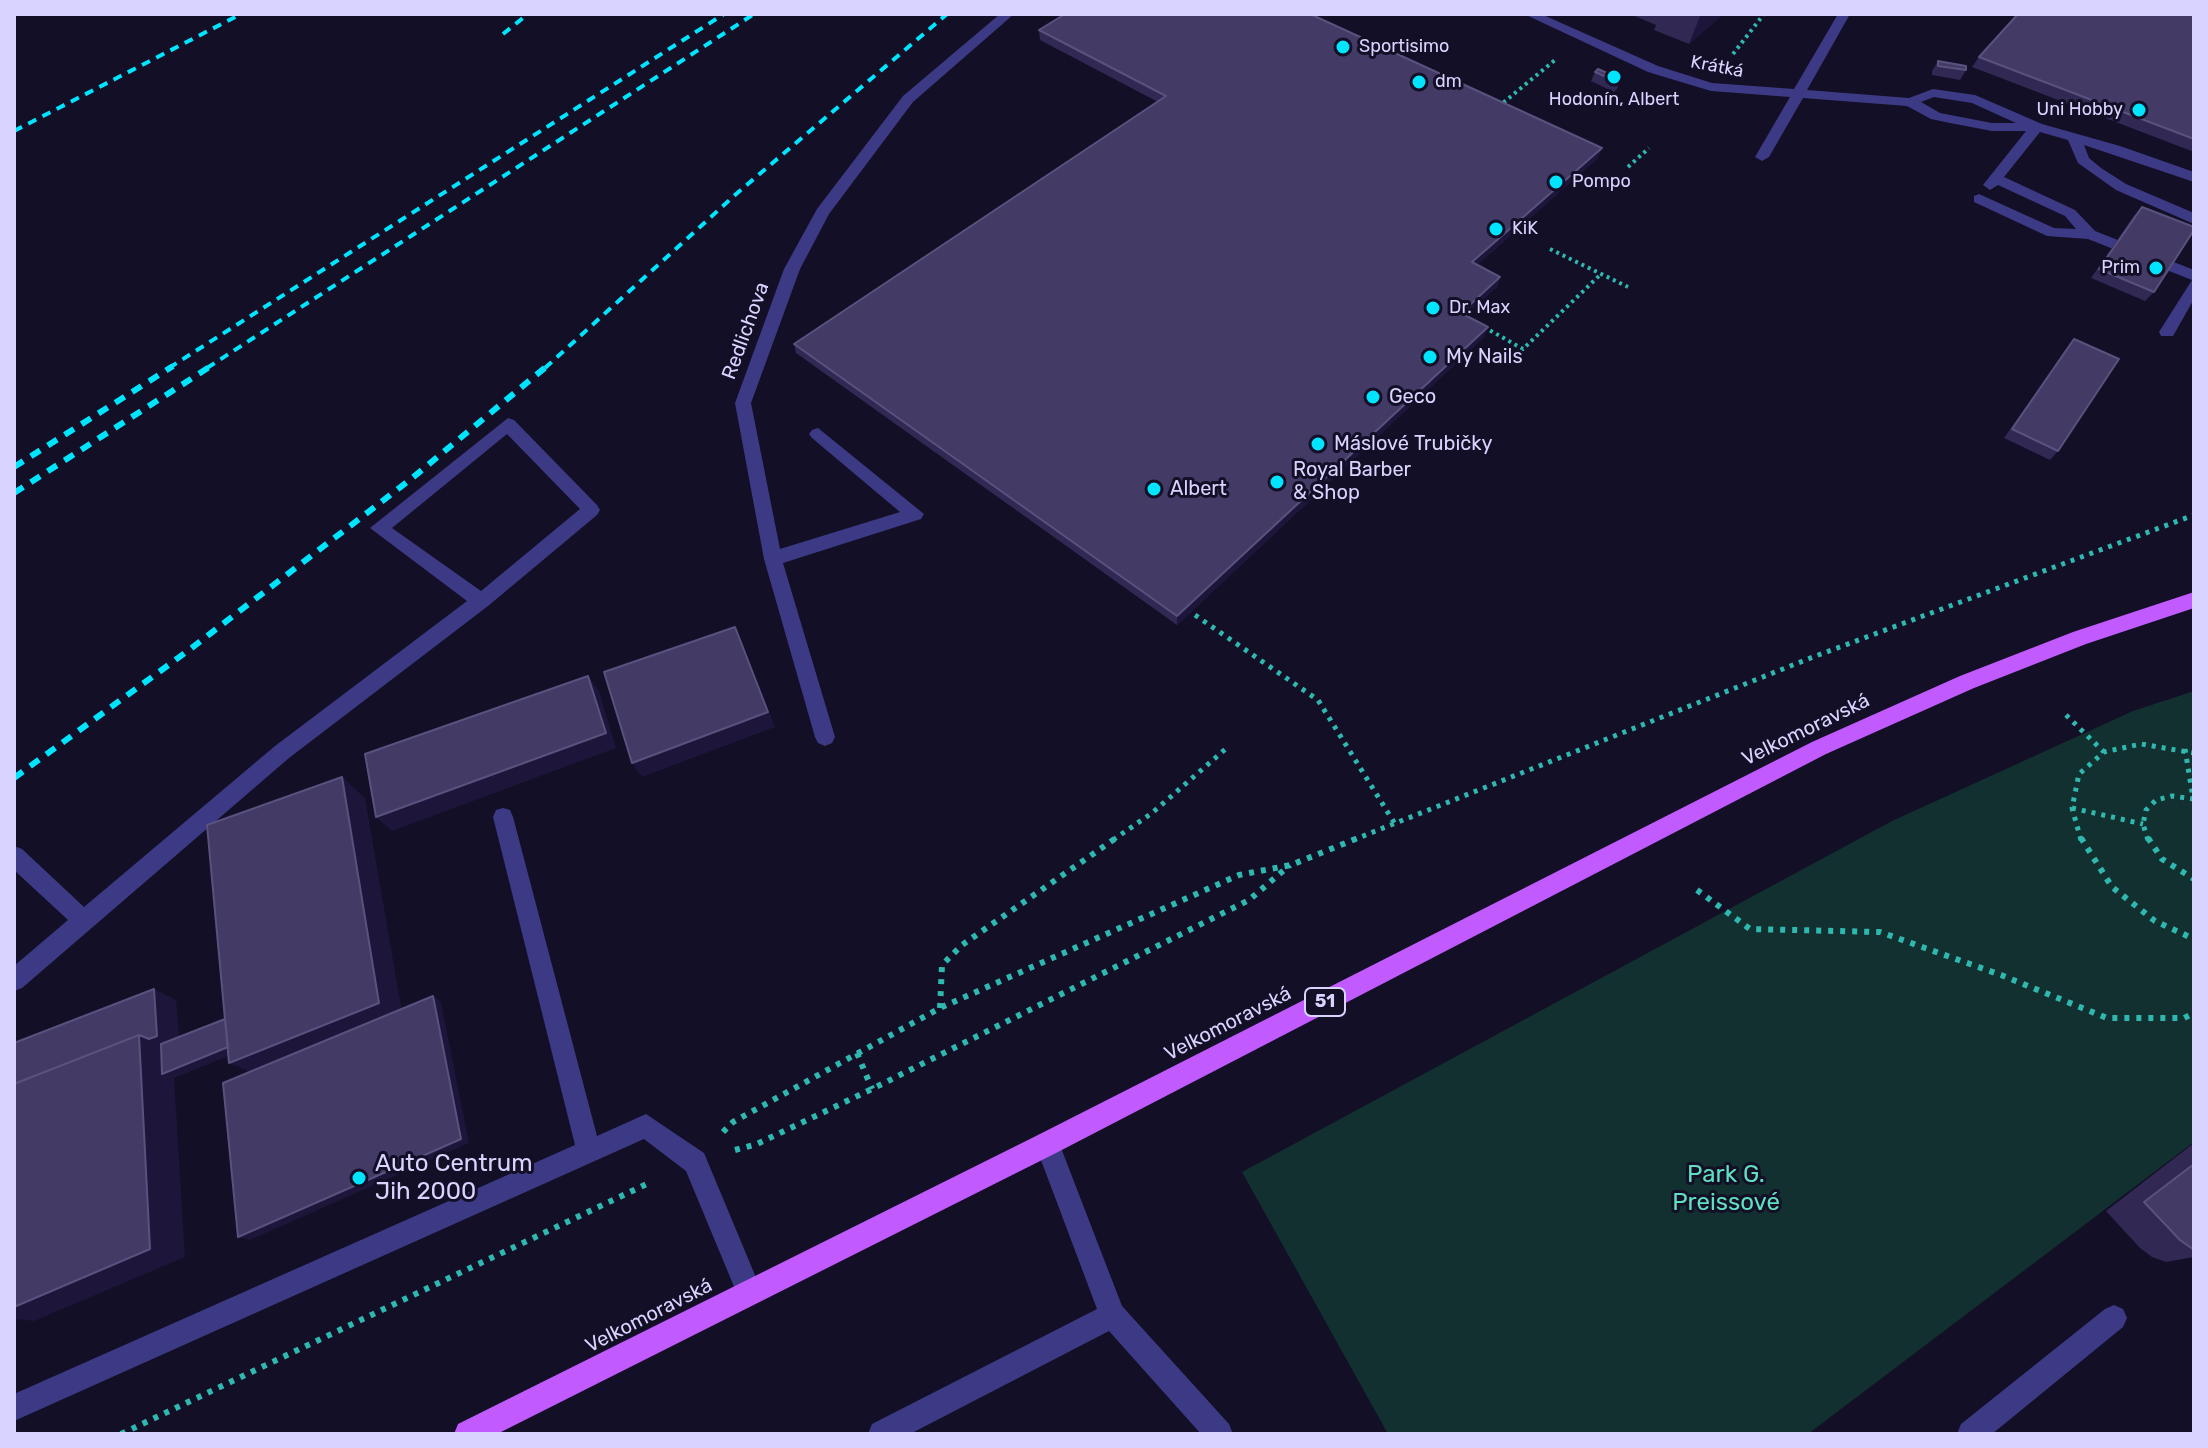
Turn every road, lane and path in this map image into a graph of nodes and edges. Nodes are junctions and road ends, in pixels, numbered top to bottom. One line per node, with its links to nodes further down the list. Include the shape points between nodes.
1 (1008, 14): 28 (lane, Redlichova, via 908,99 822,212 792,269 743,403)
2 (1530, 14): 7 (lane, Krátká, via 1685,80 1736,91)
3 (1764, 14): 6 (path)
4 (1844, 14): 7 (lane)
5 (1559, 57): 9 (path)
6 (1724, 64)
7 (1797, 95): 8 (lane, Krátká); 13 (lane)
8 (1910, 102): 10 (lane, via 1936,116 1964,122); 10 (lane, via 1933,93 1975,99)
9 (1498, 107)
10 (2037, 127): 11 (lane); 18 (lane, via 1993,182 2070,213)
11 (2074, 137): 15 (lane); 17 (lane, via 2083,160 2096,171)
12 (1649, 148): 14 (path)
13 (1762, 157)
14 (1628, 167)
15 (2194, 177)
16 (1979, 199): 18 (lane, via 2052,233)
17 (2194, 219)
18 (2090, 234): 21 (lane)
19 (1550, 249): 20 (path)
20 (1601, 274): 23 (path); 24 (path, via 1523,349)
21 (2194, 276)
22 (2194, 285): 25 (lane)
23 (1628, 287)
24 (1476, 323)
25 (2167, 332)
26 (818, 434): 28 (lane, via 915,514)
27 (2194, 515): 41 (path, via 1813,657)
28 (773, 559): 33 (lane, Redlichova)
29 (2194, 600): 54 (main road, Velkomoravská / 51, via 2037,654 1819,748)
30 (481, 601): 30 (lane, via 591,510 508,424 379,528); 47 (lane, via 282,752)
31 (1195, 615): 41 (path, via 1318,700)
32 (2066, 715): 36 (path)
33 (825, 737)
34 (1229, 746): 50 (path, via 1152,813 962,945 942,965)
35 (2185, 749): 36 (path, via 2141,744); 37 (path); 38 (path)
36 (2104, 752): 39 (path, via 2079,774)
37 (2194, 753)
38 (2193, 799): 42 (path, via 2156,800 2146,810)
39 (2072, 808): 42 (path); 48 (path, via 2083,846 2112,887 2155,921)
40 (503, 817): 55 (lane)
41 (1395, 824): 44 (path)
42 (2143, 824): 45 (path, via 2162,859)
43 (14, 856): 47 (lane)
44 (1291, 865): 50 (path, via 1239,875); 53 (path, via 1249,900)
45 (2194, 879)
46 (1697, 890): 51 (path, via 1750,929 1880,932 2107,1018 2184,1018)
47 (84, 921): 49 (lane)
48 (2194, 939)
49 (14, 980)
50 (940, 1008): 52 (path)
51 (2194, 1013)
52 (857, 1053): 53 (path); 56 (path, via 733,1122)
53 (872, 1089): 56 (path, via 757,1144)
54 (1047, 1144): 57 (main road, Velkomoravská / 51); 58 (lane)
55 (589, 1152): 56 (lane, via 646,1126); 60 (lane)
56 (695, 1162): 57 (lane); 61 (path)
57 (749, 1292): 62 (main road, Velkomoravská / 51)
58 (1112, 1315): 63 (lane); 64 (lane)
59 (2114, 1318): 65 (lane)
60 (14, 1408)
61 (121, 1434)
62 (468, 1434)
63 (882, 1434)
64 (1219, 1434)
65 (1971, 1434)

